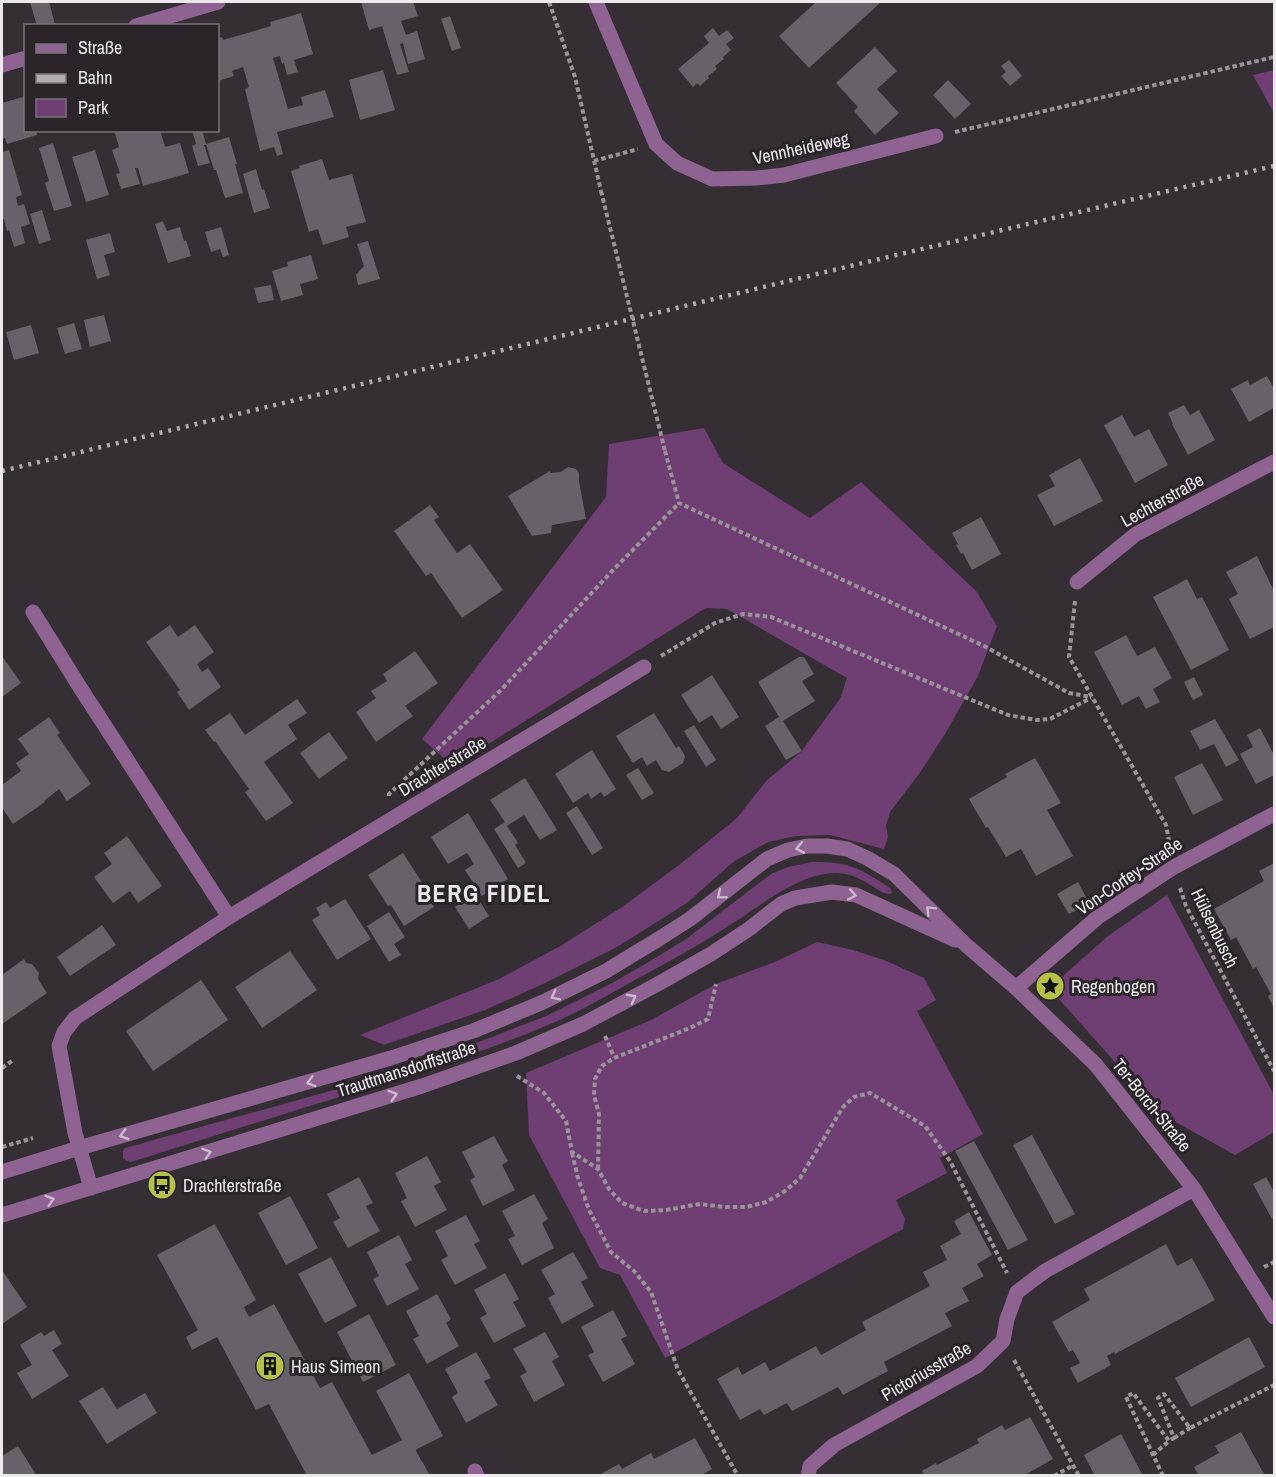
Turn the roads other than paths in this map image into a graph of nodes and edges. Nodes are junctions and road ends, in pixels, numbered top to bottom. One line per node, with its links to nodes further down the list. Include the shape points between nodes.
1 (218, 2): 3 (street)
2 (596, 2): 6 (street, Vennheideweg, via 656,144 676,163 712,179 784,175)
3 (143, 24)
4 (24, 59): 5 (street)
5 (2, 65)
6 (936, 136)
7 (1275, 462): 8 (street, Lechterstraße, via 1136,534)
8 (1077, 582)
9 (33, 612): 14 (street)
10 (644, 667): 14 (street, Drachterstraße)
11 (1275, 814): 16 (street, Von-Corfey-Straße, via 1174,867 1098,917)
12 (766, 859): 15 (street, Ter-Borch-Straße, one-way to 12, via 894,874 847,849 807,846); 17 (street, Trauttmansdorffstraße, one-way to 17, via 690,919 606,972 541,1003 391,1058)
13 (795, 898): 15 (street, Ter-Borch-Straße, one-way to 15, via 832,892 856,895); 19 (street, Trauttmansdorffstraße, one-way to 13, via 516,1053 583,1024 656,985)
14 (229, 917): 17 (street, Drachterstraße, via 75,1018 64,1032 59,1046)
15 (966, 945): 16 (street, Ter-Borch-Straße)
16 (1016, 988): 20 (street, Ter-Borch-Straße, via 1096,1065)
17 (78, 1148): 18 (street, Trauttmansdorffstraße); 19 (street, Drachterstraße)
18 (2, 1172)
19 (91, 1188): 21 (street, Trauttmansdorffstraße, one-way to 19)
20 (1194, 1189): 22 (street, Ter-Borch-Straße); 23 (street, Pictoriusstraße, via 1045,1271 1017,1292 1003,1341 977,1366 834,1445 810,1466)
21 (2, 1215)
22 (1275, 1317)
23 (808, 1476)

